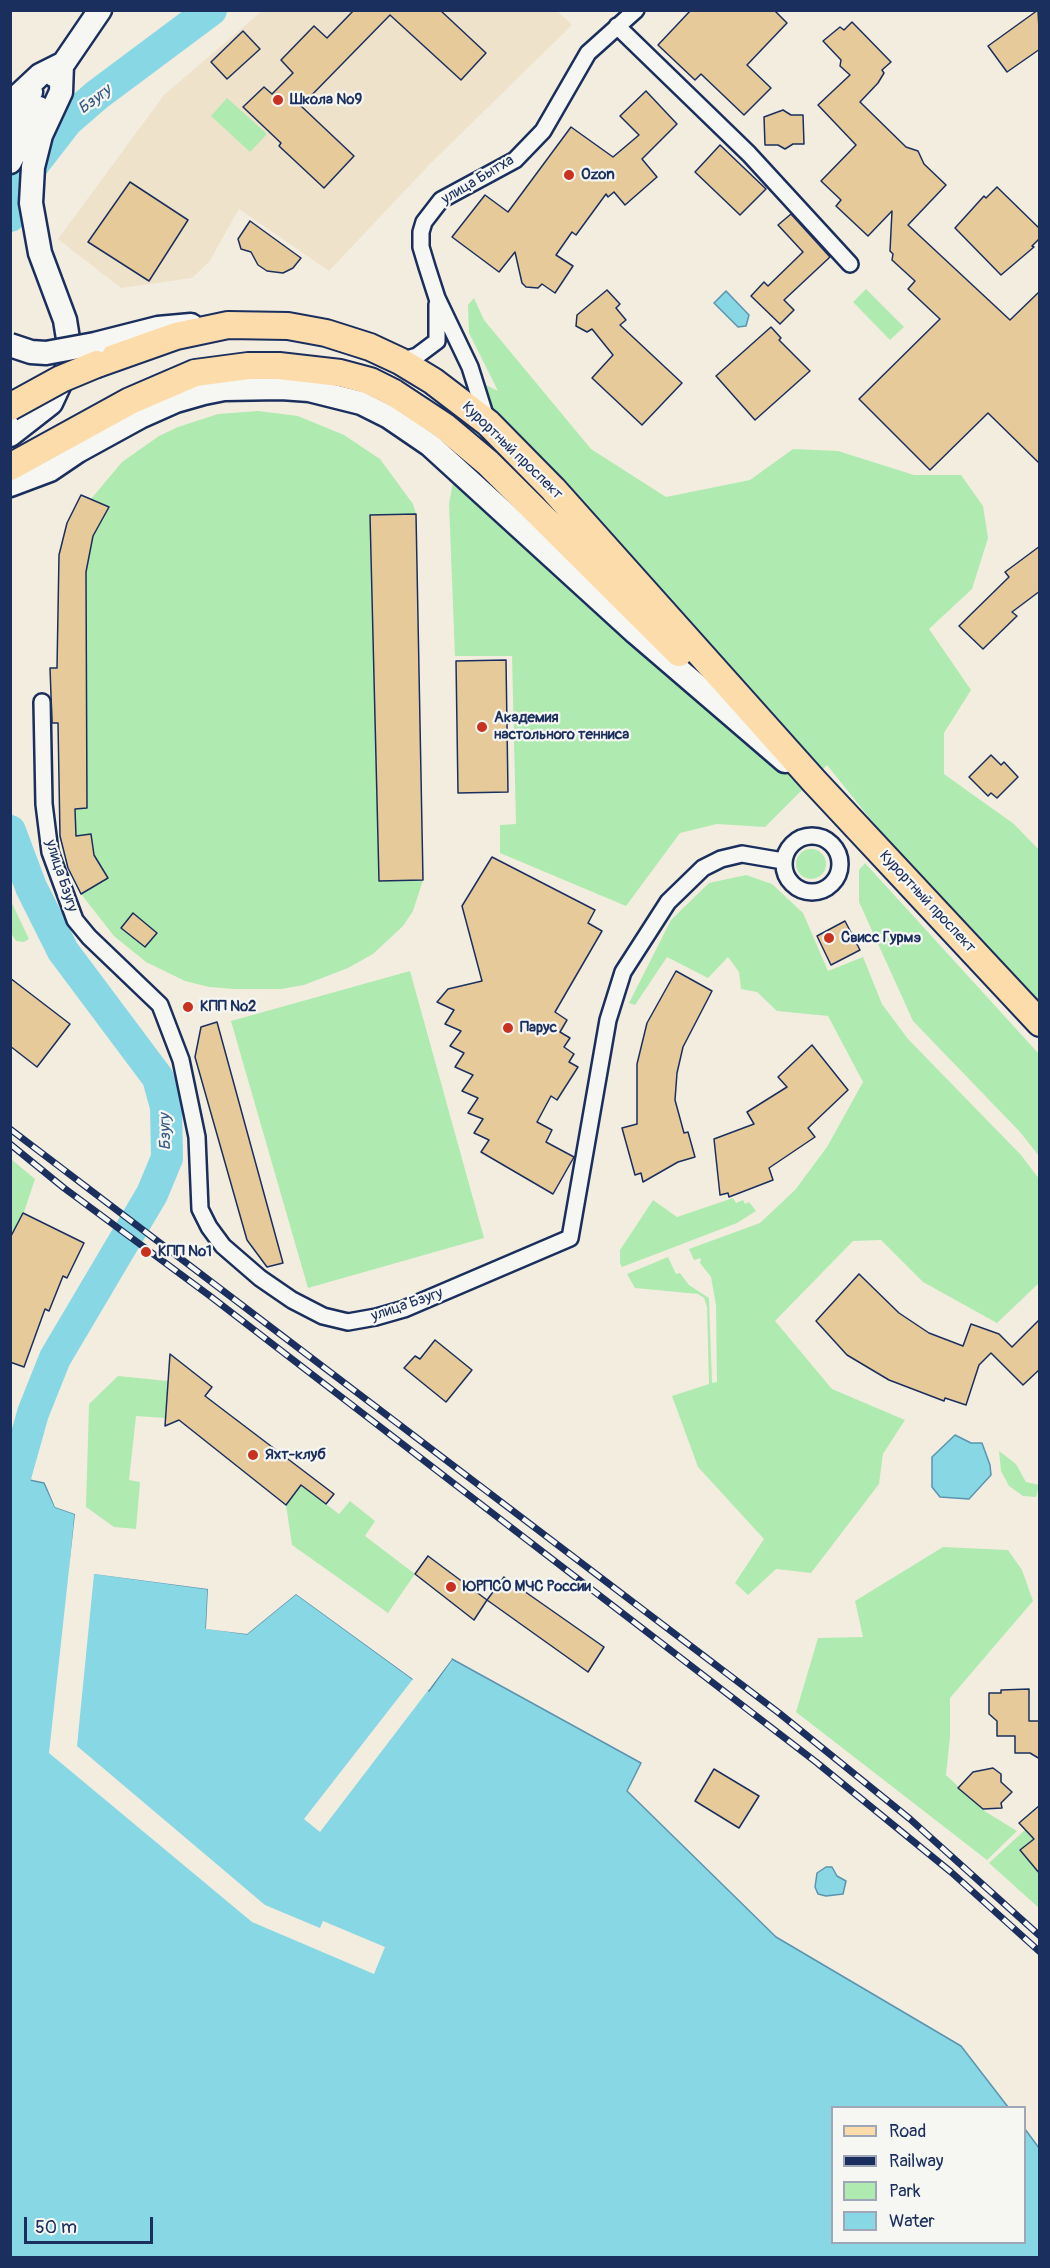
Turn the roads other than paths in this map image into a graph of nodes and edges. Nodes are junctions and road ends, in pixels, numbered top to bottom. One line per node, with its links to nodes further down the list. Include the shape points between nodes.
1 (100, 10): 4 (main road)
2 (636, 10): 3 (street, улица Бытха)
3 (617, 26): 9 (street, via 749,154); 10 (street, улица Бытха, via 588,53 543,131 515,160 441,200 432,210 421,232 421,247)
4 (62, 64): 5 (main road); 8 (main road); 16 (main road, bridge, via 61,92 41,135 33,167 31,203 40,253 64,320 70,351 51,403)
5 (40, 75): 6 (main road); 7 (main road)
6 (10, 103)
7 (10, 124)
8 (10, 162)
9 (850, 264)
10 (437, 298): 13 (street, via 437,341 417,356); 15 (street, улица Бытха, via 470,367)
11 (10, 345): 12 (main road, bridge, via 31,352)
12 (96, 354): 13 (main road, Курортный проспект, via 228,325 288,326 326,333); 14 (main road, Курортный проспект, bridge)
13 (400, 361): 15 (main road, Курортный проспект)
14 (10, 407)
15 (488, 423): 19 (main road, Курортный проспект, via 553,489)
16 (10, 435)
17 (12, 478): 19 (main road, via 50,470 140,417 204,393 281,387 361,403 430,445 705,694); 19 (main road, Курортный проспект, via 74,432 168,383 219,369 279,366 340,373 370,381 444,426 488,463)
18 (42, 702): 22 (street, улица Бзугу, via 44,804 50,852 75,920 160,1005 181,1060 197,1137 200,1209 223,1246 252,1272 291,1300 323,1316 348,1322 404,1309 570,1238 608,1020 623,972 668,902 703,868 742,854)
19 (806, 776): 20 (main road, Курортный проспект)
20 (859, 829): 21 (street); 23 (main road, Курортный проспект)
21 (833, 846): 22 (street, via 822,837 800,838 788,847); 22 (street, via 840,859 838,873 823,889 809,892 795,887 786,875)
22 (783, 861)
23 (1040, 1023)

